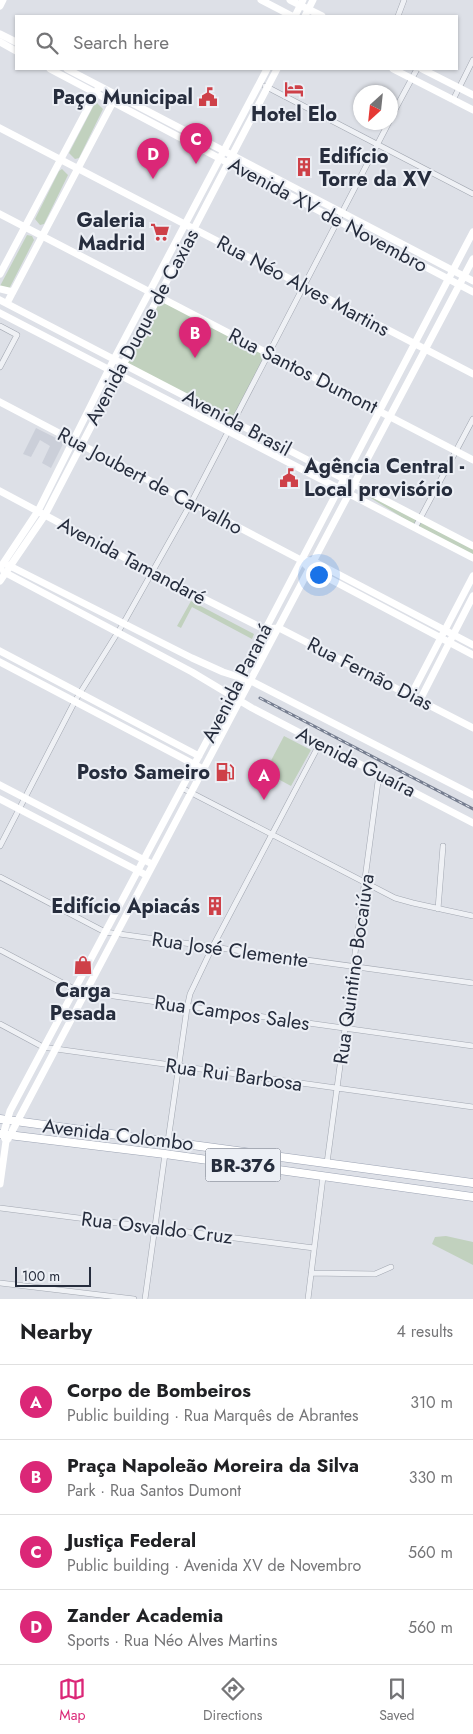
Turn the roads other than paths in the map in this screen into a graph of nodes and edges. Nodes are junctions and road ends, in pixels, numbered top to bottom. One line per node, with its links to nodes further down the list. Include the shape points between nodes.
1 (3, 0): 7 (main road)
2 (261, 0): 9 (main road)
3 (290, 0): 6 (main road)
4 (313, 0): 8 (main road)
5 (404, 0): 11 (street)
6 (302, 3): 8 (main road); 10 (main road)
7 (0, 6)
8 (307, 13)
9 (291, 15)
10 (294, 15)
11 (398, 15)
12 (0, 34): 14 (main road)
13 (0, 42): 15 (main road)
14 (15, 42)
15 (15, 50)
16 (473, 60): 27 (street)
17 (52, 70): 28 (main road, Avenida XV de Novembro)
18 (69, 70): 28 (main road, Avenida XV de Novembro)
19 (266, 70): 25 (main road, Avenida Duque de Caxias)
20 (276, 70): 26 (main road, Avenida Duque de Caxias)
21 (395, 70): 24 (main road)
22 (416, 70): 24 (street)
23 (424, 70): 27 (main road)
24 (412, 78): 31 (main road); 32 (street)
25 (259, 83): 26 (street); 34 (main road, Avenida Duque de Caxias)
26 (267, 87): 37 (main road, Avenida Duque de Caxias); 38 (street)
27 (459, 88): 29 (main road); 31 (street)
28 (98, 89): 30 (main road, Avenida XV de Novembro); 42 (main road)
29 (473, 95)
30 (115, 98): 39 (main road, Avenida XV de Novembro); 41 (main road, Avenida XV de Novembro); 44 (main road)
31 (453, 100): 33 (main road)
32 (398, 105)
33 (473, 110)
34 (242, 117): 37 (main road); 39 (main road, Avenida Duque de Caxias)
35 (0, 128): 42 (main road, Rua Néo Alves Martins)
36 (385, 130): 38 (street)
37 (242, 136): 40 (main road, Avenida Duque de Caxias)
38 (378, 144): 46 (street); 48 (street)
39 (224, 149): 40 (main road, Avenida XV de Novembro); 41 (main road, Avenida Duque de Caxias)
40 (232, 154): 43 (main road, Avenida Duque de Caxias); 48 (main road, Avenida XV de Novembro)
41 (220, 158): 43 (main road, Avenida XV de Novembro); 47 (main road, Avenida Duque de Caxias)
42 (60, 160): 44 (main road, Rua Néo Alves Martins); 52 (main road)
43 (228, 162): 45 (main road, Avenida Duque de Caxias); 50 (main road, Avenida XV de Novembro)
44 (78, 169): 51 (main road, Rua Néo Alves Martins); 55 (main road)
45 (214, 190): 47 (main road); 53 (main road, Avenida Duque de Caxias)
46 (473, 194)
47 (198, 199): 51 (main road, Avenida Duque de Caxias)
48 (342, 211): 50 (street); 59 (main road, Avenida XV de Novembro)
49 (0, 214): 52 (main road, Rua Santos Dumont)
50 (338, 220): 62 (main road, Avenida XV de Novembro); 65 (street)
51 (185, 225): 53 (main road, Rua Néo Alves Martins); 56 (main road, Avenida Duque de Caxias)
52 (25, 227): 55 (main road, Rua Santos Dumont); 60 (main road)
53 (194, 229): 58 (main road, Avenida Duque de Caxias); 65 (main road, Rua Néo Alves Martins)
54 (473, 232): 59 (main road, Avenida Paraná)
55 (43, 236): 67 (main road, Rua Santos Dumont); 68 (main road)
56 (172, 250): 58 (main road); 67 (main road, Avenida Duque de Caxias)
57 (473, 259): 61 (main road, Avenida Paraná)
58 (174, 266): 70 (main road, Avenida Duque de Caxias)
59 (452, 270): 61 (main road, Avenida XV de Novembro); 62 (main road, Avenida Paraná)
60 (0, 274)
61 (463, 276): 63 (main road, Avenida XV de Novembro); 64 (main road, Avenida Paraná)
62 (447, 278): 64 (main road, Avenida XV de Novembro); 73 (main road, Avenida Paraná)
63 (473, 281)
64 (459, 284): 69 (main road, Avenida XV de Novembro); 71 (main road, Avenida Paraná)
65 (304, 286): 78 (main road, Rua Néo Alves Martins); 80 (street)
66 (0, 289): 68 (main road)
67 (150, 291): 70 (main road, Rua Santos Dumont); 77 (main road, Avenida Duque de Caxias)
68 (13, 292): 72 (main road)
69 (473, 292)
70 (158, 295): 75 (main road, Avenida Duque de Caxias); 80 (main road, Rua Santos Dumont)
71 (449, 301): 73 (main road); 79 (main road, Avenida Paraná)
72 (4, 302): 81 (main road, Avenida Brasil)
73 (431, 310): 78 (main road, Avenida Paraná)
74 (0, 313): 84 (main road, Avenida Brasil)
75 (144, 324): 77 (main road); 82 (main road, Avenida Duque de Caxias)
76 (0, 326): 83 (street, via 17,335)
77 (128, 333): 81 (main road, Avenida Duque de Caxias)
78 (413, 343): 79 (main road, Rua Néo Alves Martins); 87 (main road, Avenida Paraná)
79 (424, 349): 86 (main road, Rua Néo Alves Martins); 88 (main road, Avenida Paraná)
80 (268, 353): 91 (main road, Rua Santos Dumont); 94 (street)
81 (114, 359): 82 (main road, Avenida Brasil); 84 (main road, Avenida Duque de Caxias)
82 (122, 363): 85 (main road, Avenida Duque de Caxias); 94 (main road, Avenida Brasil)
83 (0, 367)
84 (108, 370): 85 (main road, Avenida Brasil); 90 (main road, Avenida Duque de Caxias)
85 (117, 374): 95 (main road, Avenida Duque de Caxias); 96 (main road, Avenida Brasil)
86 (473, 374)
87 (394, 381): 88 (main road); 91 (main road, Avenida Paraná)
88 (398, 400): 92 (main road, Avenida Paraná)
89 (0, 402): 97 (main road, Rua Joubert de Carvalho)
90 (91, 405): 95 (main road); 97 (main road, Avenida Duque de Caxias)
91 (378, 410): 92 (main road, Rua Santos Dumont); 102 (main road, Avenida Paraná)
92 (389, 416): 99 (main road, Rua Santos Dumont); 100 (main road, Avenida Paraná)
93 (473, 419): 99 (street)
94 (234, 421): 96 (street); 104 (main road, Avenida Brasil)
95 (91, 426): 98 (main road, Avenida Duque de Caxias)
96 (228, 432): 107 (main road, Avenida Brasil); 110 (street)
97 (72, 441): 98 (main road, Rua Joubert de Carvalho); 106 (main road, Avenida Duque de Caxias)
98 (81, 446): 103 (main road, Avenida Duque de Caxias); 110 (main road, Rua Joubert de Carvalho)
99 (456, 451): 101 (main road, Rua Santos Dumont); 113 (street)
100 (370, 454): 102 (main road); 105 (main road, Avenida Paraná)
101 (473, 460)
102 (350, 464): 104 (main road, Avenida Paraná)
103 (66, 473): 106 (main road); 112 (main road, Avenida Duque de Caxias)
104 (343, 478): 105 (main road, Avenida Brasil); 107 (main road, Avenida Paraná)
105 (354, 484): 109 (main road, Avenida Paraná); 113 (main road, Avenida Brasil)
106 (51, 485): 111 (main road, Avenida Duque de Caxias)
107 (338, 488): 109 (main road, Avenida Brasil); 116 (main road, Avenida Paraná)
108 (0, 491): 111 (main road, Avenida Tamandaré)
109 (349, 493): 114 (main road, Avenida Brasil); 115 (main road, Avenida Paraná)
110 (191, 503): 121 (main road, Rua Joubert de Carvalho); 125 (street)
111 (38, 511): 112 (main road, Avenida Tamandaré); 117 (main road, Avenida Duque de Caxias)
112 (45, 515): 119 (main road, Avenida Duque de Caxias); 125 (main road, Avenida Tamandaré)
113 (420, 519): 114 (street); 118 (main road, Avenida Brasil)
114 (415, 528): 120 (main road, Avenida Brasil)
115 (329, 531): 116 (main road); 122 (main road, Avenida Paraná)
116 (313, 536): 121 (main road, Avenida Paraná)
117 (21, 537): 119 (main road); 123 (main road, Avenida Duque de Caxias)
118 (473, 546)
119 (22, 552): 123 (main road, Avenida Duque de Caxias)
120 (473, 558)
121 (300, 560): 122 (main road); 124 (main road); 128 (main road, Avenida Paraná)
122 (313, 561): 124 (main road, Avenida Paraná); 134 (main road)
123 (4, 567): 127 (main road, Avenida Duque de Caxias); 131 (main road); 135 (main road, Avenida Guaíra)
124 (309, 568): 130 (main road, Avenida Paraná); 137 (main road)
125 (153, 573): 131 (street); 133 (main road, Avenida Tamandaré)
126 (473, 576): 134 (main road)
127 (0, 581)
128 (288, 584): 130 (main road); 133 (main road, Avenida Paraná)
129 (473, 596): 136 (main road)
130 (292, 602): 132 (main road, Avenida Paraná)
131 (123, 624): 135 (street); 145 (main road)
132 (280, 628): 133 (main road); 141 (main road, Avenida Paraná); 149 (main road, Rua Fernão Dias)
133 (264, 629): 143 (main road, Avenida Paraná)
134 (444, 630): 136 (main road); 137 (main road)
135 (118, 632): 147 (street); 148 (main road, Avenida Guaíra)
136 (453, 634): 138 (main road); 139 (main road)
137 (440, 638): 138 (main road); 149 (main road)
138 (449, 642): 142 (main road); 150 (main road)
139 (473, 645)
140 (0, 651): 147 (main road)
141 (266, 653): 143 (main road); 146 (main road, Avenida Paraná)
142 (473, 655)
143 (250, 657): 145 (main road, Avenida Paraná)
144 (0, 662): 151 (main road)
145 (240, 677): 146 (main road); 148 (main road, Avenida Paraná)
146 (251, 680): 152 (main road, Avenida Paraná); 164 (main road)
147 (80, 693): 151 (street); 157 (main road)
148 (231, 695): 152 (main road, Avenida Guaíra); 153 (main road, Avenida Paraná)
149 (411, 695): 150 (main road, Rua Fernão Dias)
150 (420, 700): 154 (main road, Rua Fernão Dias)
151 (75, 701): 158 (main road); 166 (street)
152 (240, 702): 155 (main road, Avenida Paraná); 156 (main road, Avenida Guaíra)
153 (219, 718): 155 (main road); 157 (main road, Avenida Paraná)
154 (473, 728)
155 (223, 733): 159 (main road, Avenida Paraná)
156 (320, 743): 160 (main road, Avenida Guaíra); 171 (street)
157 (199, 756): 158 (main road, Avenida Paraná)
158 (195, 764): 159 (main road); 162 (main road, Avenida Paraná)
159 (205, 770): 163 (main road, Avenida Paraná)
160 (379, 774): 170 (main road, Avenida Guaíra); 179 (street, Rua Quintino Bocaiúva)
161 (0, 784): 166 (main road)
162 (182, 788): 163 (street); 167 (main road, Avenida Paraná)
163 (193, 793): 169 (main road, Avenida Paraná); 171 (street)
164 (473, 796)
165 (0, 798): 168 (main road)
166 (25, 798): 168 (street); 174 (main road)
167 (174, 803): 169 (main road); 174 (main road, Avenida Paraná)
168 (19, 809): 172 (street); 176 (main road)
169 (176, 822): 175 (main road, Avenida Paraná)
170 (473, 823)
171 (272, 835): 179 (street); 186 (street)
172 (0, 846)
173 (443, 846): 182 (street)
174 (143, 859): 175 (main road); 176 (main road, Avenida Paraná)
175 (152, 864): 177 (main road, Avenida Paraná)
176 (137, 870): 177 (main road); 180 (main road, Avenida Paraná)
177 (146, 875): 181 (main road, Avenida Paraná)
178 (0, 877): 184 (street, Rua José Clemente)
179 (366, 883): 182 (street, via 404,901); 189 (street, Rua Quintino Bocaiúva)
180 (128, 887): 181 (main road); 184 (main road, Avenida Paraná)
181 (131, 904): 185 (main road, Avenida Paraná)
182 (438, 908): 183 (street)
183 (473, 916)
184 (105, 932): 185 (street, Rua José Clemente); 190 (main road, Avenida Paraná)
185 (116, 934): 186 (street, Rua José Clemente); 188 (main road, Avenida Paraná)
186 (212, 948): 189 (street, Rua José Clemente); 195 (street, via 190,994)
187 (0, 950): 192 (street, Rua Campos Sales)
188 (100, 963): 190 (main road); 193 (main road, Avenida Paraná)
189 (354, 967): 191 (street, Rua José Clemente); 198 (street, Rua Quintino Bocaiúva)
190 (84, 970): 192 (main road, Avenida Paraná)
191 (473, 983)
192 (74, 989): 193 (street, Rua Campos Sales); 194 (main road, Avenida Paraná)
193 (85, 992): 195 (street, Rua Campos Sales); 196 (main road, Avenida Paraná)
194 (68, 1001): 196 (main road); 200 (main road, Avenida Paraná)
195 (187, 1008): 198 (street, Rua Campos Sales); 202 (street)
196 (71, 1020): 201 (main road, Avenida Paraná)
197 (0, 1024): 200 (street, Rua Rui Barbosa)
198 (346, 1029): 199 (street, Rua Campos Sales); 203 (street, Rua Quintino Bocaiúva)
199 (473, 1046)
200 (43, 1047): 201 (street, Rua Rui Barbosa); 204 (main road, Avenida Paraná)
201 (56, 1049): 202 (street, Rua Rui Barbosa); 206 (main road, Avenida Paraná)
202 (178, 1067): 203 (street, Rua Rui Barbosa); 211 (street)
203 (338, 1089): 205 (street, Rua Rui Barbosa); 217 (street, Rua Quintino Bocaiúva)
204 (13, 1105): 206 (main road); 207 (main road, Avenida Paraná)
205 (473, 1107)
206 (25, 1110): 208 (main road, Avenida Paraná)
207 (3, 1120): 208 (main road, Avenida Colombo / BR-376); 209 (main road, Avenida Paraná)
208 (18, 1122): 209 (main road, Avenida Paraná); 210 (main road, Avenida Colombo / BR-376)
209 (5, 1137): 212 (main road, Avenida Colombo / BR-376); 223 (main road)
210 (139, 1137): 211 (main road, Avenida Colombo / BR-376); 212 (main road, via 116,1141)
211 (168, 1141): 213 (main road, Avenida Colombo / BR-376)
212 (112, 1147): 214 (main road, Avenida Colombo / BR-376)
213 (241, 1151): 215 (main road, Avenida Colombo / BR-376); 216 (main road, via 237,1159)
214 (165, 1154): 216 (main road, Avenida Colombo / BR-376); 227 (street)
215 (271, 1156): 217 (main road, Avenida Colombo / BR-376); 218 (main road, via 256,1157)
216 (212, 1160): 218 (main road, Avenida Colombo / BR-376)
217 (327, 1163): 219 (main road, Avenida Colombo / BR-376)
218 (249, 1166): 220 (main road, Avenida Colombo / BR-376)
219 (377, 1171): 221 (main road, via 369,1179); 222 (main road, Avenida Colombo / BR-376)
220 (322, 1177): 221 (main road, Avenida Colombo / BR-376); 228 (street)
221 (341, 1180): 224 (main road, Avenida Colombo / BR-376)
222 (473, 1183): 224 (main road, via 447,1186)
223 (0, 1184)
224 (445, 1193): 225 (main road, Avenida Colombo / BR-376)
225 (473, 1197)
226 (0, 1208): 227 (street, Rua Osvaldo Cruz)
227 (155, 1227): 228 (street, Rua Osvaldo Cruz); 233 (street)
228 (314, 1248): 230 (street)
229 (391, 1267): 230 (street, via 376,1274)
230 (311, 1273): 234 (street)
231 (0, 1283): 232 (street)
232 (134, 1299)
233 (145, 1299)
234 (308, 1299)

